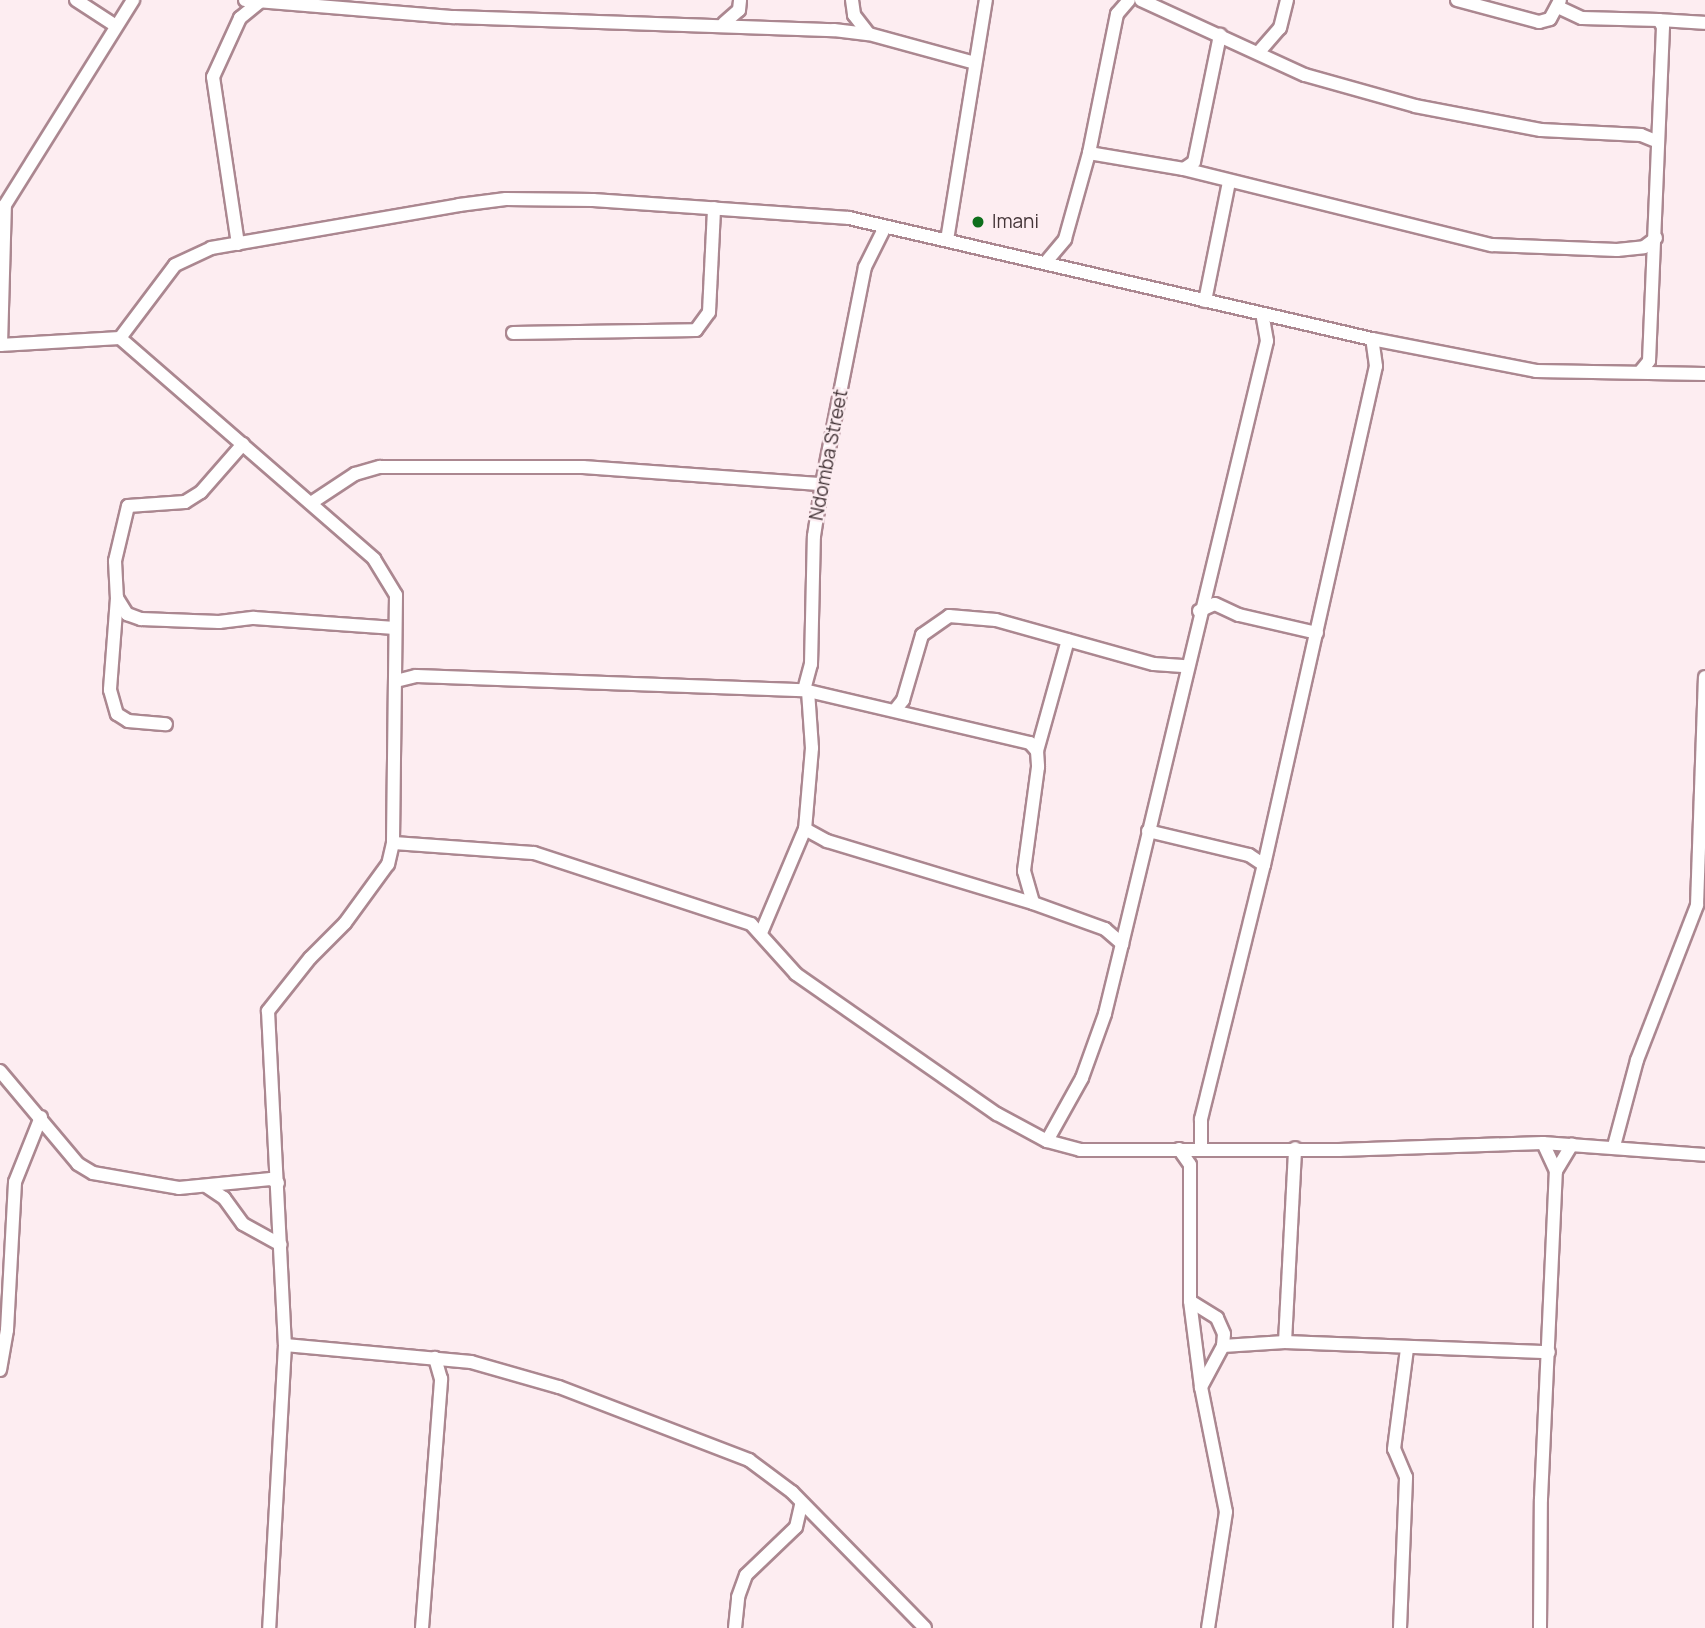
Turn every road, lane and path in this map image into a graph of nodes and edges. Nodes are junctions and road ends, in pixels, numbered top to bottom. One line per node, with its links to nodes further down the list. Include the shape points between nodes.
1 (76, 0): 17 (street)
2 (132, 0): 17 (street)
3 (244, 0): 10 (street)
4 (852, 0): 14 (street)
5 (986, 0): 24 (street)
6 (1129, 0): 26 (street, via 1116,14)
7 (1141, 0): 22 (street)
8 (1287, 0): 23 (street, via 1280,28)
9 (1457, 0): 11 (street, via 1539,22 1550,19)
10 (260, 2): 12 (street); 33 (street, via 240,18 213,77)
11 (1559, 4): 15 (street, via 1582,19)
12 (324, 5): 18 (street)
13 (740, 5): 18 (street); 19 (street)
14 (854, 15): 20 (street); 21 (street)
15 (1659, 20): 16 (street); 25 (street, via 1664,36)
16 (1705, 23)
17 (113, 24): 34 (street, via 18,178 5,205)
18 (723, 24): 19 (street)
19 (750, 25): 20 (street)
20 (834, 30): 21 (street)
21 (869, 33): 24 (street)
22 (1220, 36): 23 (street); 27 (street, via 1197,154)
23 (1258, 54): 25 (street, via 1305,75 1415,106 1541,130 1633,134)
24 (975, 63): 32 (street)
25 (1658, 142): 31 (street)
26 (1089, 153): 27 (street); 35 (street, via 1065,239)
27 (1184, 169): 28 (street)
28 (1229, 182): 31 (street, via 1492,246 1617,250 1644,247); 36 (street)
29 (714, 208): 30 (street, via 790,211); 33 (street, via 506,199); 38 (street, via 709,312 696,330)
30 (885, 227): 32 (street); 45 (street, Ndomba Street, via 865,267)
31 (1656, 238): 42 (street, via 1649,361)
32 (947, 240): 35 (street)
33 (238, 244): 39 (street, via 192,253 175,265)
34 (1, 253): 41 (street)
35 (1046, 262): 36 (street)
36 (1205, 301): 37 (street)
37 (1262, 314): 40 (street); 48 (street, via 1267,341)
38 (513, 333)
39 (120, 338): 41 (street); 44 (street)
40 (1372, 339): 42 (street, via 1536,372); 50 (street, via 1376,366)
41 (0, 345)
42 (1641, 371): 43 (street)
43 (1705, 374)
44 (243, 444): 46 (street); 47 (street, via 201,492 185,502 128,506 116,544)
45 (822, 484): 46 (street, via 583,467 380,467 355,474); 55 (street, Ndomba Street, via 814,537 811,664)
46 (312, 503): 49 (street, via 384,571 396,594)
47 (117, 598): 49 (street, via 127,614 141,619 219,622 254,618); 57 (street, via 110,690 117,714 128,721)
48 (1199, 611): 50 (street, via 1215,604 1239,615); 52 (street)
49 (396, 628): 54 (street)
50 (1317, 633): 62 (street)
51 (1068, 640): 52 (street, via 1154,664); 56 (street, via 996,620 950,616 922,635 903,700); 58 (street)
52 (1186, 666): 60 (street)
53 (1705, 677): 64 (street)
54 (396, 681): 55 (street, via 416,676); 61 (street)
55 (806, 690): 56 (street); 59 (street, Ndomba Street, via 811,748)
56 (895, 710): 58 (street, via 1018,738)
57 (166, 724)
58 (1037, 751): 63 (street, via 1024,871)
59 (805, 829): 63 (street, via 827,841); 67 (street, Ndomba Street)
60 (1148, 831): 62 (street, via 1249,855); 65 (street)
61 (393, 843): 67 (street, via 534,853 751,924); 80 (street, via 379,881 268,1012)
62 (1264, 865): 75 (street, via 1201,1119)
63 (1033, 903): 66 (street)
64 (1699, 911): 74 (street, via 1637,1060)
65 (1128, 916): 66 (street); 68 (street)
66 (1105, 929): 68 (street)
67 (761, 933): 71 (street, via 796,974 997,1114)
68 (1122, 944): 71 (street, via 1105,1014 1082,1078)
69 (0, 1072): 70 (street)
70 (41, 1117): 81 (street, via 78,1164 93,1173 178,1188); 82 (street, via 15,1182)
71 (1047, 1141): 77 (street, via 1080,1150)
72 (1543, 1143): 73 (street); 76 (street); 79 (street)
73 (1572, 1144): 74 (street); 79 (street)
74 (1614, 1146): 78 (street)
75 (1201, 1148): 76 (street); 77 (street)
76 (1295, 1148): 86 (street)
77 (1179, 1149): 85 (street, via 1190,1165)
78 (1705, 1155)
79 (1556, 1171): 90 (street)
80 (278, 1183): 81 (street, via 271,1179); 84 (street)
81 (206, 1186): 84 (street, via 224,1198 243,1224)
82 (13, 1236): 83 (street); 92 (street)
83 (0, 1244)
84 (281, 1245): 87 (street)
85 (1190, 1301): 88 (street, via 1217,1318); 93 (street)
86 (1285, 1342): 88 (street); 89 (street)
87 (285, 1345): 91 (street); 95 (street)
88 (1223, 1346): 93 (street)
89 (1407, 1349): 90 (street); 100 (street, via 1394,1449 1406,1477)
90 (1549, 1352): 101 (street)
91 (435, 1358): 94 (street, via 471,1362 559,1387 686,1434 749,1460); 96 (street, via 441,1379)
92 (0, 1370)
93 (1200, 1387): 99 (street, via 1226,1512)
94 (802, 1505): 97 (street, via 796,1527 747,1575 738,1597); 98 (street)
95 (269, 1628)
96 (422, 1628)
97 (735, 1628)
98 (925, 1628)
99 (1208, 1628)
100 (1400, 1628)
101 (1540, 1628)

